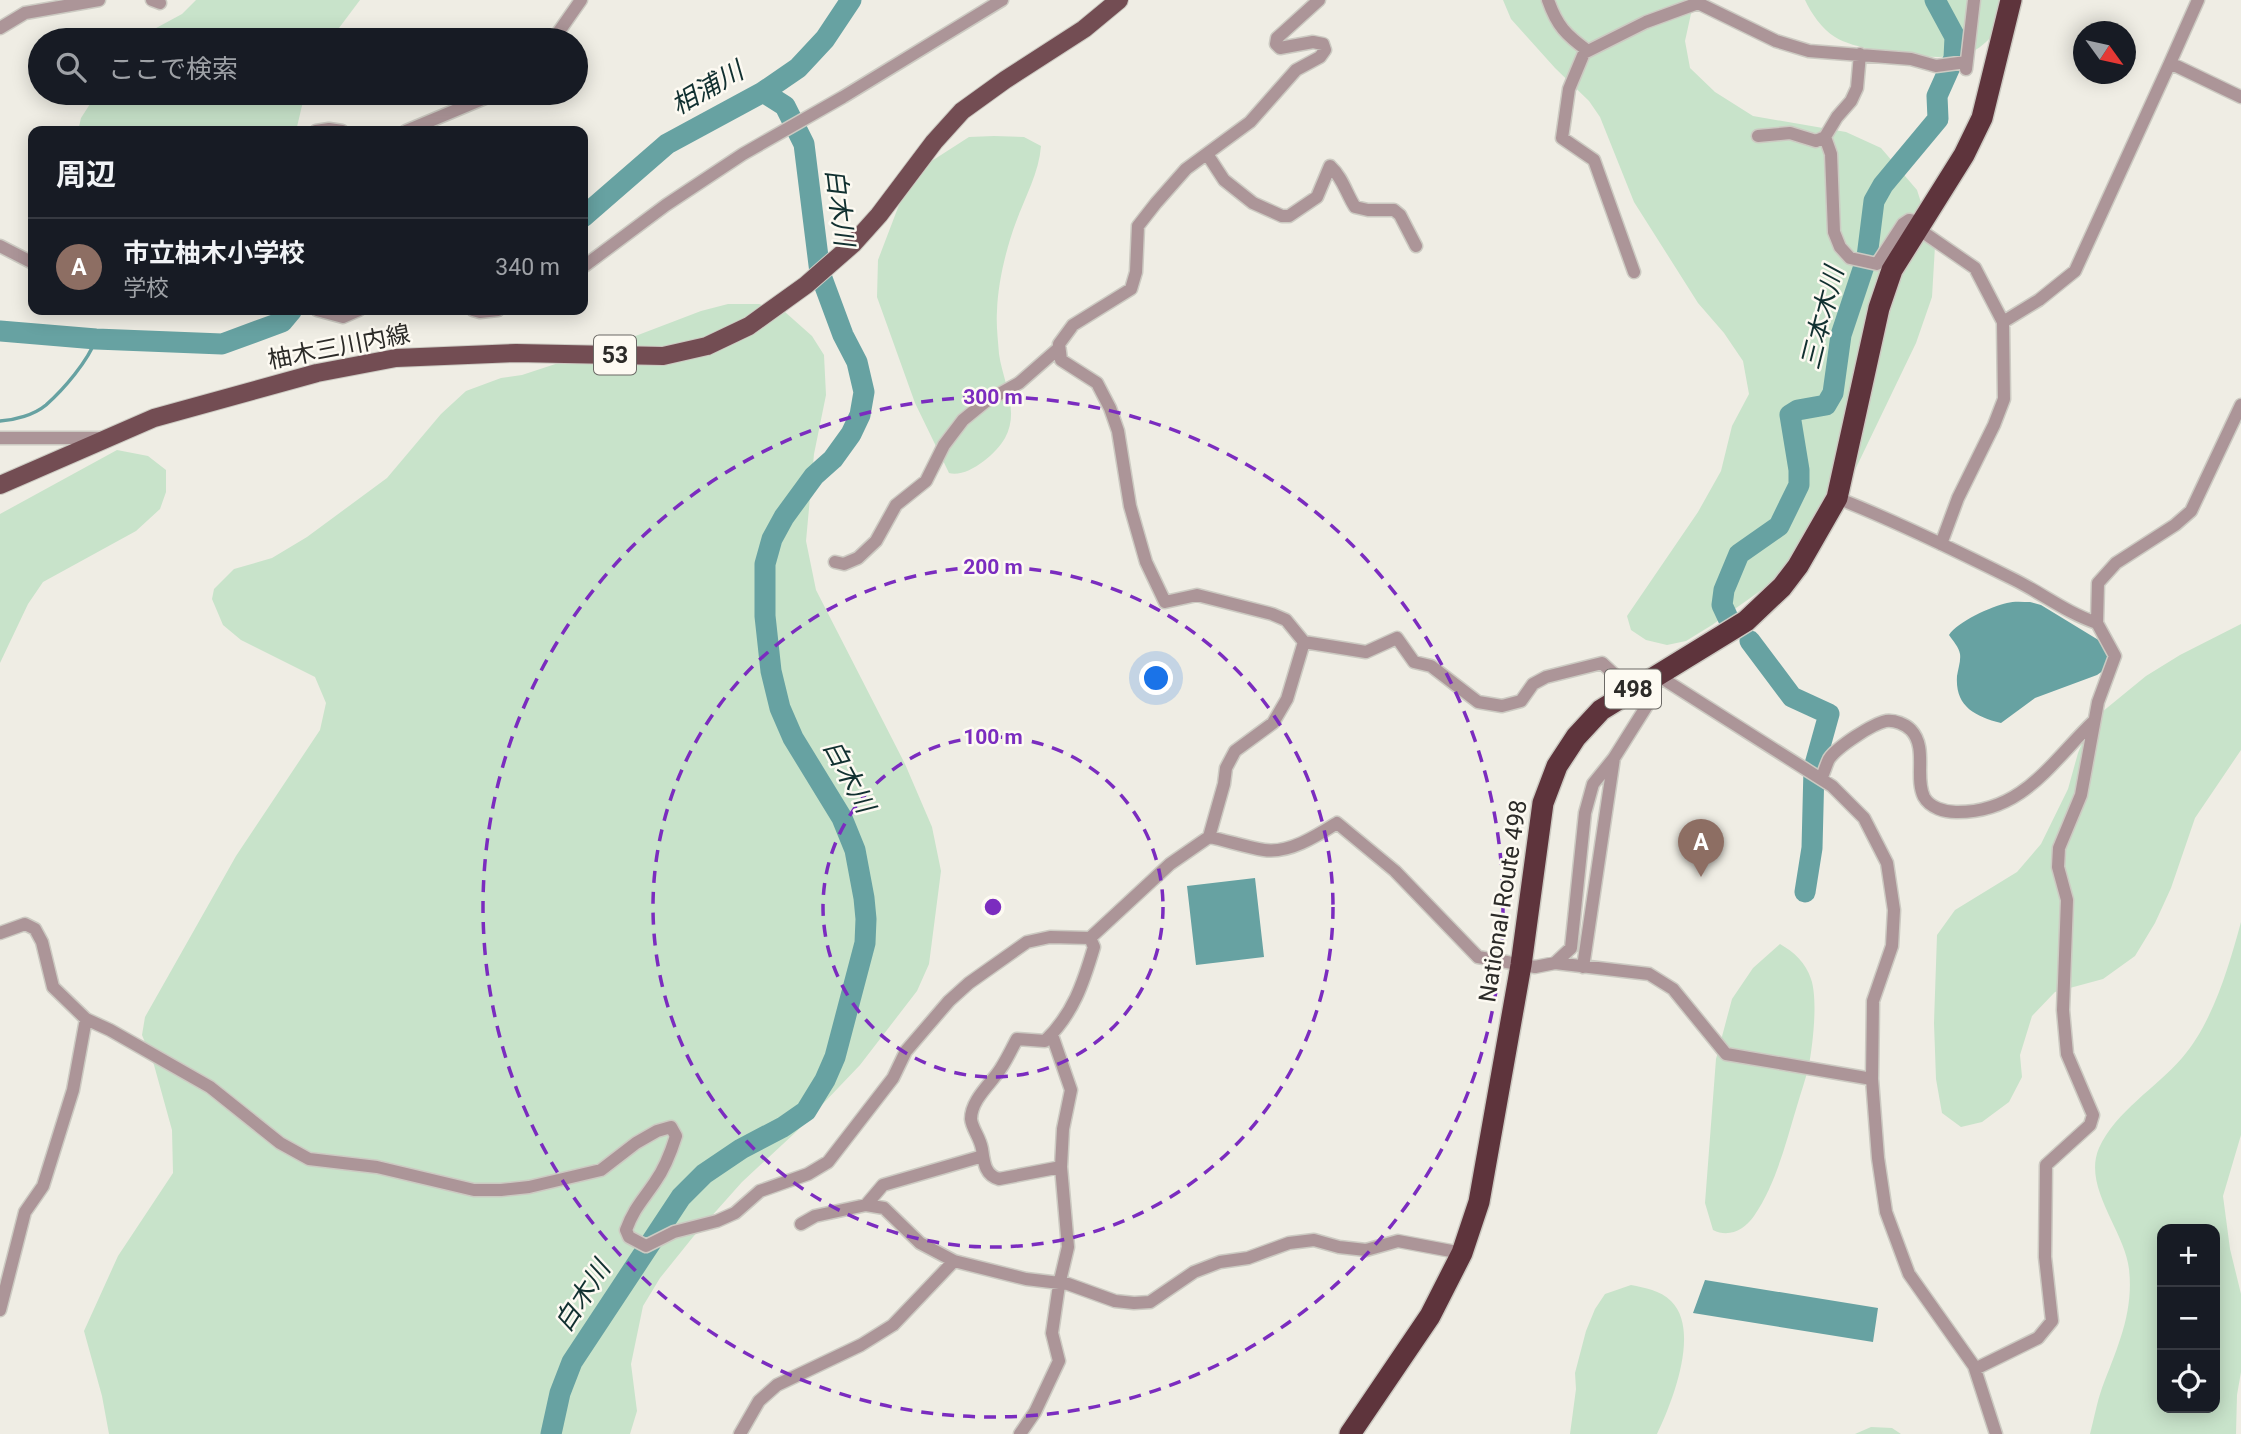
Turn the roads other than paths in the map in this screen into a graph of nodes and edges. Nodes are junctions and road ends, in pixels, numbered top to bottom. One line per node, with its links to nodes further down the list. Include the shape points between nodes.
1 (99, 0): 10 (street, via 25,13)
2 (581, 0): 11 (street)
3 (1002, 0): 25 (street, via 743,154)
4 (1119, 0): 31 (main road, 柚木三川内線 / 53, via 962,111 853,244 806,285 749,326 708,346 663,356 516,353 396,358 218,399 154,418)
5 (1319, 0): 20 (street, via 1276,38 1276,44 1280,48 1323,44 1320,57 1296,70 1250,122)
6 (1548, 0): 12 (street, via 1555,21)
7 (1974, 0): 13 (street, via 1966,64 1936,66)
8 (2011, 0): 21 (highway, National Route 498 / 498, via 1982,118)
9 (2198, 0): 14 (street)
10 (0, 28)
11 (561, 28)
12 (1588, 51): 13 (street, via 1698,3 1776,41 1809,51); 26 (street, via 1569,89 1562,138 1594,160)
13 (1860, 54): 19 (street, via 1857,88)
14 (2170, 63): 15 (street); 27 (street, via 2075,271)
15 (2241, 97)
16 (468, 105): 17 (street)
17 (418, 126)
18 (1758, 136): 19 (street, via 1790,133 1816,141)
19 (1825, 138): 21 (street, via 1831,154 1834,232 1850,258 1877,264 1903,224 1909,220)
20 (1207, 154): 23 (street, via 1224,180 1253,203 1282,216 1317,197 1330,166 1355,207 1394,210); 28 (street, via 1186,169 1139,226 1131,289 1073,325)
21 (1919, 225): 27 (street, via 1975,268); 33 (highway, National Route 498 / 498, via 1892,270 1879,308)
22 (0, 246): 24 (street)
23 (1416, 246)
24 (28, 260)
25 (588, 263)
26 (1634, 272)
27 (2003, 323): 34 (street, via 2004,399)
28 (1059, 348): 35 (street, via 1019,383 963,420 926,481 896,505 876,541 858,558 844,565); 37 (street, via 1060,360 1097,383 1110,408 1130,506 1146,562 1165,603 1197,595 1272,614 1286,620)
29 (2241, 405): 36 (street, via 2191,511 2116,563 2098,583)
30 (0, 438): 31 (street)
31 (107, 439): 32 (main road, 柚木三川内線 / 53)
32 (0, 485)
33 (1838, 498): 34 (street); 38 (highway, National Route 498 / 498, via 1782,587 1746,621)
34 (1941, 544): 36 (street)
35 (835, 562)
36 (2097, 623): 40 (street, via 2115,656)
37 (1304, 642): 39 (street, via 1366,652 1397,638 1414,662 1431,666 1478,702 1502,706 1521,701 1533,684 1546,677 1602,663); 43 (street, via 1287,699 1273,723 1235,751 1226,768)
38 (1657, 675): 39 (highway, National Route 498 / 498); 41 (street, via 1654,696); 42 (street)
39 (1631, 690): 47 (highway, National Route 498 / 498, via 1601,710 1557,766 1543,803)
40 (2094, 721): 42 (street, via 2032,786 1992,807 1964,813 1946,812 1929,804 1923,795 1919,742 1901,723 1886,721 1853,738 1829,759); 60 (street, via 2081,794 2059,848 2058,867 2067,900 2063,1010 2067,1054 2093,1115 2090,1125 2046,1165 2045,1258 2052,1321 2038,1338)
41 (1614, 758): 46 (street, via 1593,784 1585,813 1571,948); 48 (street)
42 (1821, 779): 51 (street, via 1864,818 1887,863 1894,910 1892,946 1874,1000)
43 (1209, 837): 45 (street, via 1170,864); 47 (street, via 1267,851 1315,837 1337,823 1395,872 1478,957)
44 (0, 933): 49 (street, via 24,924 35,929 53,987)
45 (1090, 938): 49 (street, via 1050,937 1027,942 969,983 906,1051 893,1078 828,1162 760,1191 735,1213 646,1246 629,1237 626,1230 633,1210 670,1155 676,1136 671,1127 636,1143 601,1170 530,1186 474,1189 377,1167 309,1158 280,1143 210,1087); 50 (street, via 1094,947 1083,985)
46 (1555, 963): 47 (street); 48 (street)
47 (1521, 965): 56 (highway, National Route 498 / 498, via 1479,1202)
48 (1583, 967): 51 (street, via 1649,974 1674,989 1726,1054)
49 (86, 1019): 59 (street, via 73,1090 43,1186 25,1212)
50 (1052, 1035): 52 (street, via 1045,1041 1017,1039 980,1095 971,1114); 53 (street, via 1071,1090)
51 (1872, 1079): 60 (street, via 1886,1212 1909,1274)
52 (983, 1156): 53 (street, via 986,1171 999,1179); 54 (street, via 883,1185)
53 (1061, 1167): 58 (street, via 1068,1247)
54 (866, 1205): 55 (street, via 815,1216); 57 (street, via 884,1208 920,1242)
55 (801, 1224)
56 (1462, 1253): 58 (street, via 1398,1241 1366,1251 1314,1240 1220,1262 1194,1272 1150,1302 1115,1301 1069,1284); 63 (highway, National Route 498 / 498, via 1430,1316)
57 (954, 1261): 58 (street); 61 (street, via 893,1325 777,1385 759,1401)
58 (1059, 1285): 62 (street, via 1052,1333 1059,1362)
59 (0, 1310)
60 (1975, 1369): 64 (street)
61 (740, 1434)
62 (1020, 1434)
63 (1350, 1434)
64 (1996, 1434)

